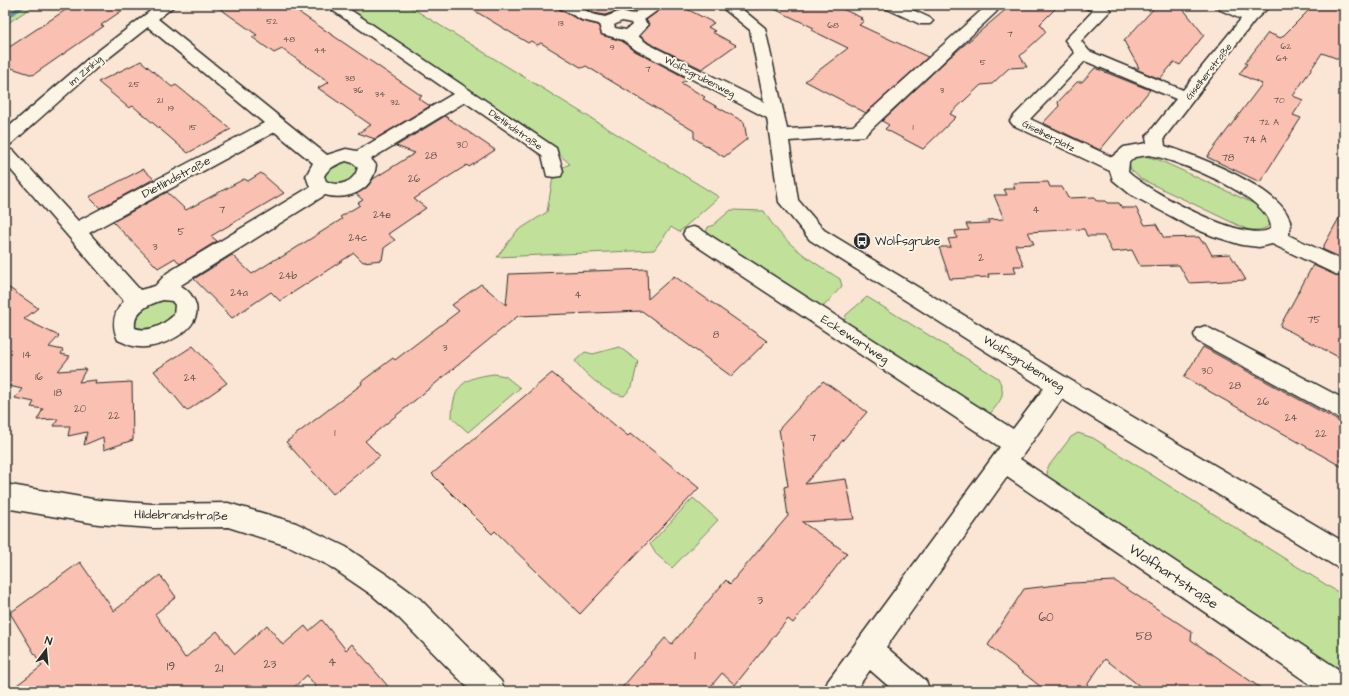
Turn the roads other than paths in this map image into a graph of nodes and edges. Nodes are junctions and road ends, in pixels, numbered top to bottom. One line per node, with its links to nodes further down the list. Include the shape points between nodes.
1 (168, 5): 12 (street, Im Zinkig)
2 (333, 5): 19 (street, Dietlindstraße)
3 (565, 5): 15 (street, via 588,17)
4 (657, 5): 13 (street)
5 (727, 5): 20 (street, Wolfsgrubenweg, via 757,28)
6 (1091, 5): 17 (street, via 1103,10 1073,40)
7 (1221, 5): 11 (street)
8 (1263, 5): 11 (street, Giselherstraße)
9 (901, 7): 14 (street)
10 (989, 11): 22 (street, via 858,132)
11 (1250, 17): 18 (street, Giselherstraße)
12 (148, 19): 21 (street); 23 (street, Im Zinkig, via 95,61)
13 (636, 19): 15 (street, via 620,16); 16 (street, via 639,28)
14 (925, 21)
15 (608, 22): 16 (street, Wolfsgrubenweg, via 608,31 616,35)
16 (627, 35): 20 (street, Wolfsgrubenweg, via 642,47)
17 (1087, 49): 18 (street); 28 (street, Giselherplatz, via 1019,121)
18 (1191, 93): 24 (street, Giselherstraße)
19 (466, 94): 26 (street); 29 (street, Dietlindstraße, via 550,152)
20 (775, 115): 22 (street, Wolfsgrubenweg)
21 (277, 123): 27 (street); 31 (street, Dietlindstraße)
22 (779, 136): 38 (street, Wolfsgrubenweg, via 789,202 817,236)
23 (5, 140)
24 (1156, 143): 28 (street, via 1130,151 1120,160); 33 (street, via 1177,156 1233,181 1266,201 1276,211 1280,223)
25 (5, 154): 31 (street, via 8,154)
26 (359, 158): 27 (street, via 346,156); 30 (street, via 368,165 365,177 360,182 341,190)
27 (325, 163): 30 (street, via 316,176 318,185)
28 (1119, 168): 33 (street, via 1120,175 1139,192 1218,231 1254,239)
29 (554, 171)
30 (322, 188): 35 (street, via 174,279)
31 (76, 231): 36 (street)
32 (693, 234): 40 (street, Eckewartweg)
33 (1280, 239): 34 (street)
34 (1344, 270)
35 (162, 292): 36 (street); 36 (street, via 178,294 186,303 186,310 178,324 161,336 140,340 126,334 122,321)
36 (137, 301)
37 (1205, 335): 39 (street)
38 (1059, 385): 40 (street); 42 (street, Wolfsgrubenweg)
39 (1344, 411)
40 (1010, 453): 43 (street); 44 (street, Wolfhartstraße)
41 (5, 496): 45 (street, Hildebrandstraße, via 98,512 152,516 228,514 296,536 337,556 410,609)
42 (1344, 557)
43 (868, 650): 46 (street); 47 (street)
44 (1344, 690)
45 (491, 691)
46 (838, 691)
47 (916, 691)

